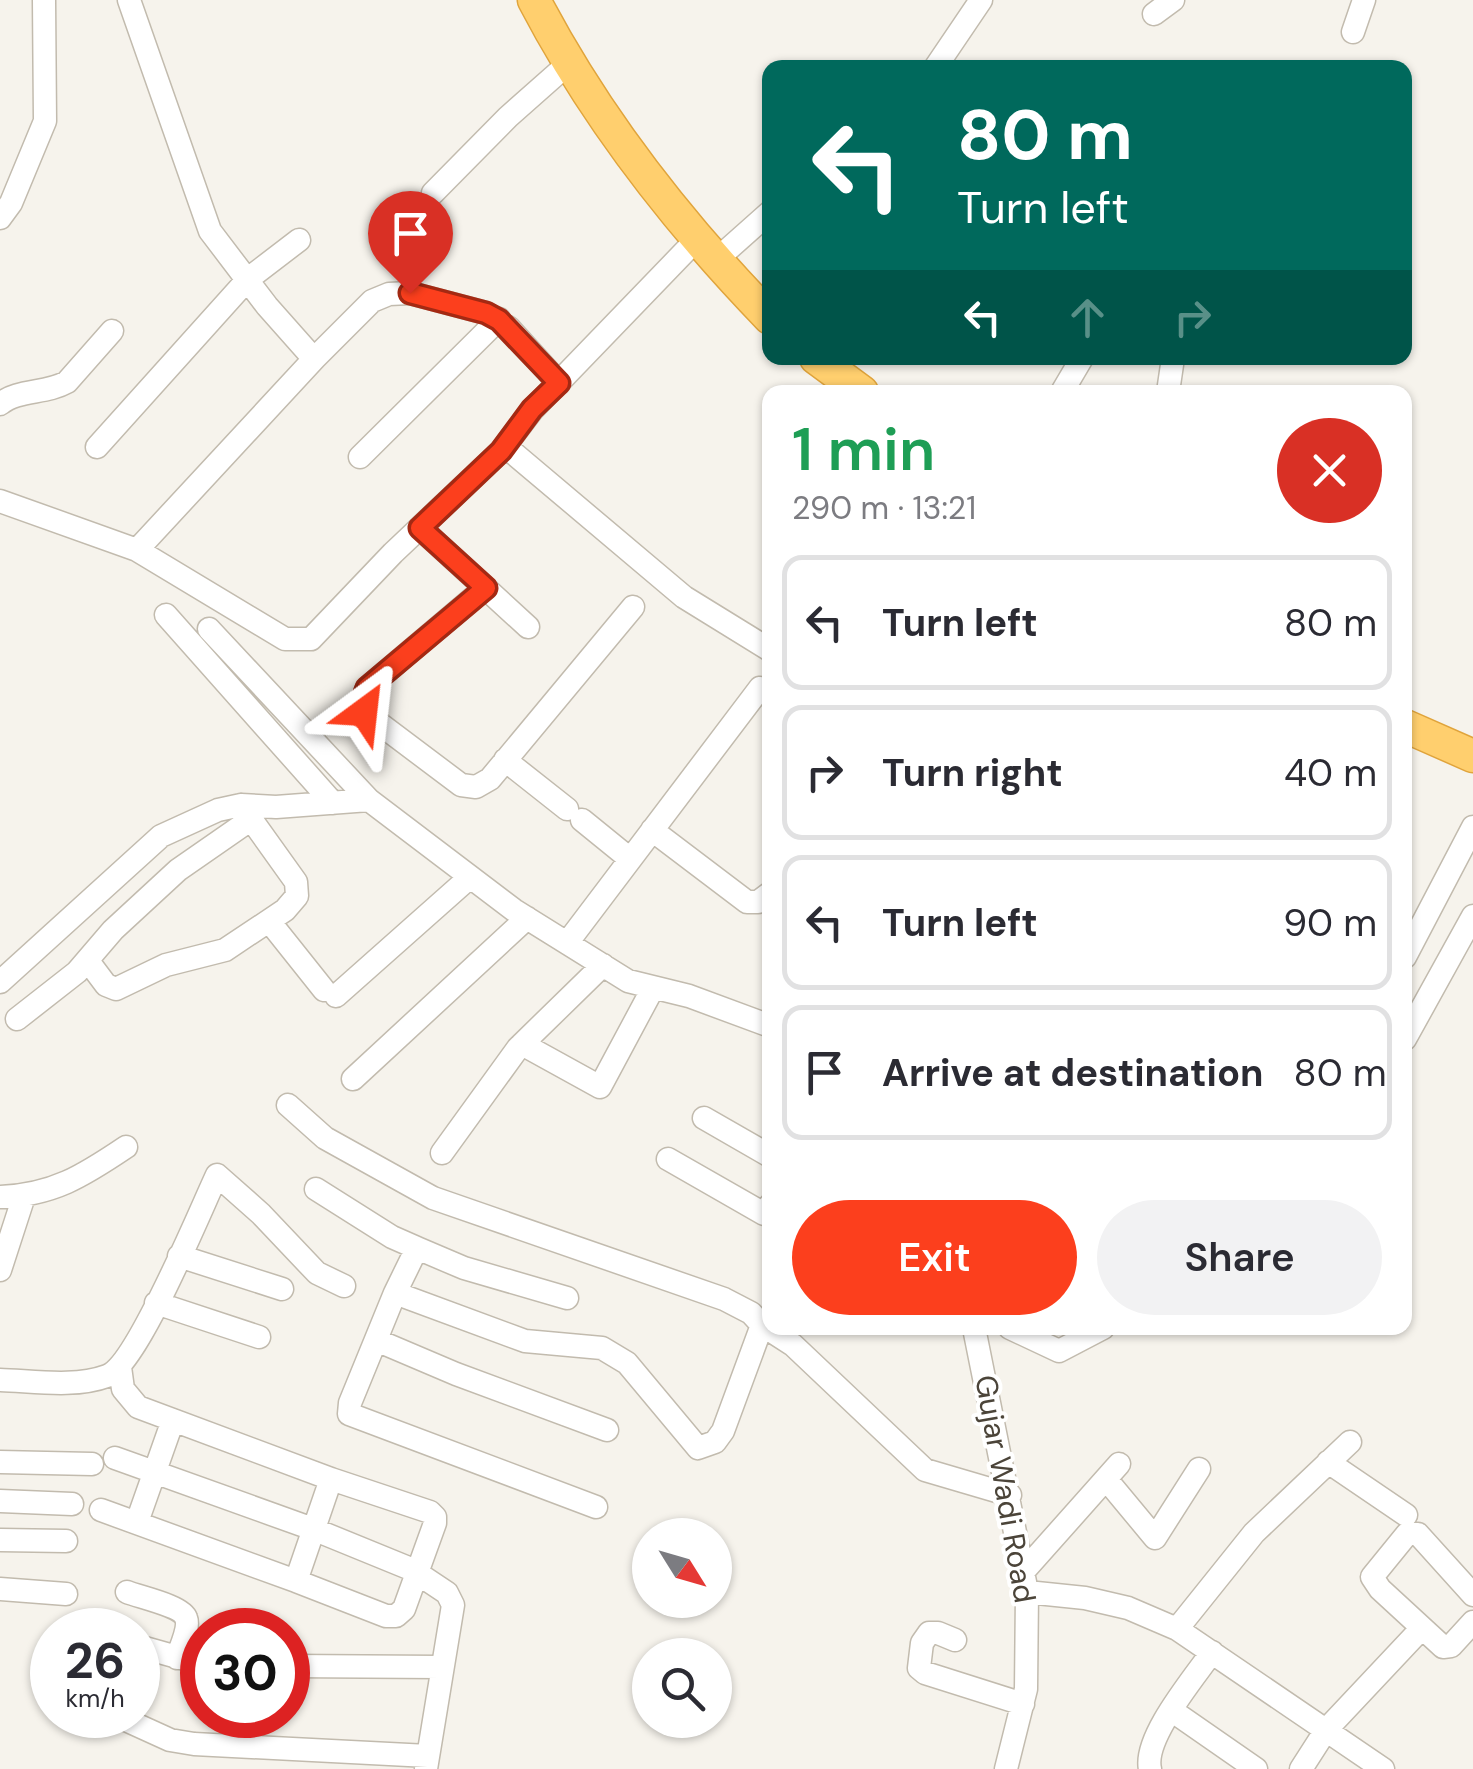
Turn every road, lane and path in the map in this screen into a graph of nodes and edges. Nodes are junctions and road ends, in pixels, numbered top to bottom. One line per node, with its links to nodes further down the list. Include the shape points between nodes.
1 (44, 0): 11 (street, via 46,121)
2 (534, 0): 8 (highway)
3 (1364, 0): 6 (street)
4 (133, 2): 14 (street, via 210,230)
5 (973, 3): 7 (street)
6 (1353, 32)
7 (940, 60)
8 (569, 63): 9 (street); 13 (highway, via 616,138)
9 (433, 193)
10 (762, 217): 13 (street)
11 (0, 218)
12 (299, 240): 14 (street)
13 (706, 250): 15 (highway); 20 (street)
14 (248, 279): 18 (street); 24 (street)
15 (762, 310)
16 (499, 320): 18 (street, via 410,293 390,294 372,301); 20 (street); 25 (street)
17 (112, 332): 22 (street, via 67,382)
18 (314, 359): 28 (street)
19 (826, 365): 21 (highway)
20 (559, 383): 23 (street)
21 (853, 385)
22 (2, 396)
23 (504, 446): 27 (street); 34 (street, via 684,597)
24 (97, 447)
25 (360, 458)
26 (0, 501): 28 (street)
27 (420, 528): 28 (street, via 322,631 298,641); 29 (street)
28 (138, 550)
29 (486, 588): 32 (street); 38 (street, via 367,688 362,701 364,712 461,785 476,787)
30 (633, 607): 38 (street)
31 (166, 615): 40 (street)
32 (528, 627)
33 (210, 629): 39 (street)
34 (762, 645)
35 (760, 688): 43 (street)
36 (1412, 729): 37 (highway)
37 (1473, 756)
38 (505, 760): 44 (street)
39 (369, 800): 40 (street); 45 (street)
40 (333, 803): 41 (street)
41 (245, 813): 49 (street, via 296,882 296,896); 52 (street); 54 (street, via 218,810 162,836)
42 (1473, 827): 51 (street)
43 (652, 830): 44 (street); 46 (street, via 747,902)
44 (630, 859): 50 (street)
45 (470, 878): 48 (street); 49 (street, via 330,993)
46 (762, 899)
47 (1473, 916): 58 (street)
48 (526, 918): 50 (street); 60 (street)
49 (269, 920): 52 (street, via 225,950 166,965 116,989)
50 (566, 943): 53 (street)
51 (1412, 944)
52 (88, 961): 56 (street)
53 (603, 965): 55 (street); 59 (street)
54 (0, 982)
55 (653, 988): 57 (street); 59 (street, via 600,1087)
56 (17, 1019)
57 (762, 1023)
58 (1412, 1026)
59 (522, 1044): 65 (street)
60 (353, 1079)
61 (288, 1105): 78 (street, via 336,1144 433,1198 724,1299)
62 (704, 1118): 64 (street)
63 (126, 1147): 68 (street, via 78,1180)
64 (762, 1151)
65 (442, 1153)
66 (668, 1159): 69 (street)
67 (316, 1189): 70 (street)
68 (12, 1197): 72 (street)
69 (762, 1213)
70 (417, 1248): 75 (street); 76 (street)
71 (179, 1256): 73 (street, via 217,1175 316,1273); 74 (street); 77 (street)
72 (0, 1270)
73 (344, 1286)
74 (282, 1289)
75 (396, 1293): 78 (street, via 509,1336 614,1354 698,1448 723,1431); 84 (street)
76 (567, 1298)
77 (156, 1303): 83 (street); 85 (street)
78 (762, 1325)
79 (778, 1335): 95 (street, via 925,1470)
80 (976, 1335): 95 (street, Gujar Wadi Road)
81 (1024, 1335): 82 (street, via 1059,1352)
82 (1091, 1335)
83 (259, 1337)
84 (376, 1340): 88 (street); 98 (street, via 348,1409 353,1416)
85 (120, 1368): 86 (street, via 94,1379); 87 (street, via 131,1402)
86 (0, 1380)
87 (173, 1420): 93 (street); 94 (street)
88 (608, 1430)
89 (1350, 1442): 91 (street)
90 (0, 1462): 93 (street, via 104,1461)
91 (1328, 1462): 100 (street); 113 (street, via 1254,1532)
92 (1199, 1469): 107 (street, via 1155,1538 1112,1472)
93 (155, 1471): 101 (street); 102 (street)
94 (332, 1478): 102 (street); 105 (street, via 436,1517)
95 (1010, 1495): 107 (street, Gujar Wadi Road)
96 (0, 1501): 97 (street)
97 (72, 1504)
98 (596, 1507)
99 (101, 1510): 101 (street)
100 (1406, 1515)
101 (137, 1522): 106 (street)
102 (314, 1529): 105 (street); 106 (street)
103 (0, 1540): 104 (street)
104 (66, 1541)
105 (416, 1573): 106 (street, via 396,1616); 121 (street, via 448,1593 453,1605)
106 (296, 1581)
107 (1025, 1582): 113 (street, via 1128,1608); 122 (street, Gujar Wadi Road, via 1029,1644)
108 (0, 1590): 110 (street)
109 (126, 1592): 118 (street, via 185,1615)
110 (66, 1594)
111 (1473, 1595): 114 (street, via 1422,1537 1407,1534 1372,1576)
112 (1473, 1622): 114 (street, via 1446,1647)
113 (1177, 1629): 116 (street)
114 (1421, 1629): 124 (street)
115 (956, 1640): 122 (street, via 929,1634 920,1668)
116 (1212, 1652): 123 (street); 124 (street)
117 (160, 1653): 118 (street)
118 (177, 1658): 119 (street)
119 (180, 1659)
120 (310, 1666): 121 (street)
121 (441, 1667): 126 (street)
122 (1023, 1704): 127 (street, Gujar Wadi Road)
123 (1171, 1710): 128 (street); 129 (street)
124 (1326, 1730): 130 (street); 131 (street)
125 (160, 1735): 126 (street, via 194,1744)
126 (427, 1763)
127 (1006, 1769)
128 (1150, 1769)
129 (1256, 1769)
130 (1301, 1769)
131 (1383, 1769)

